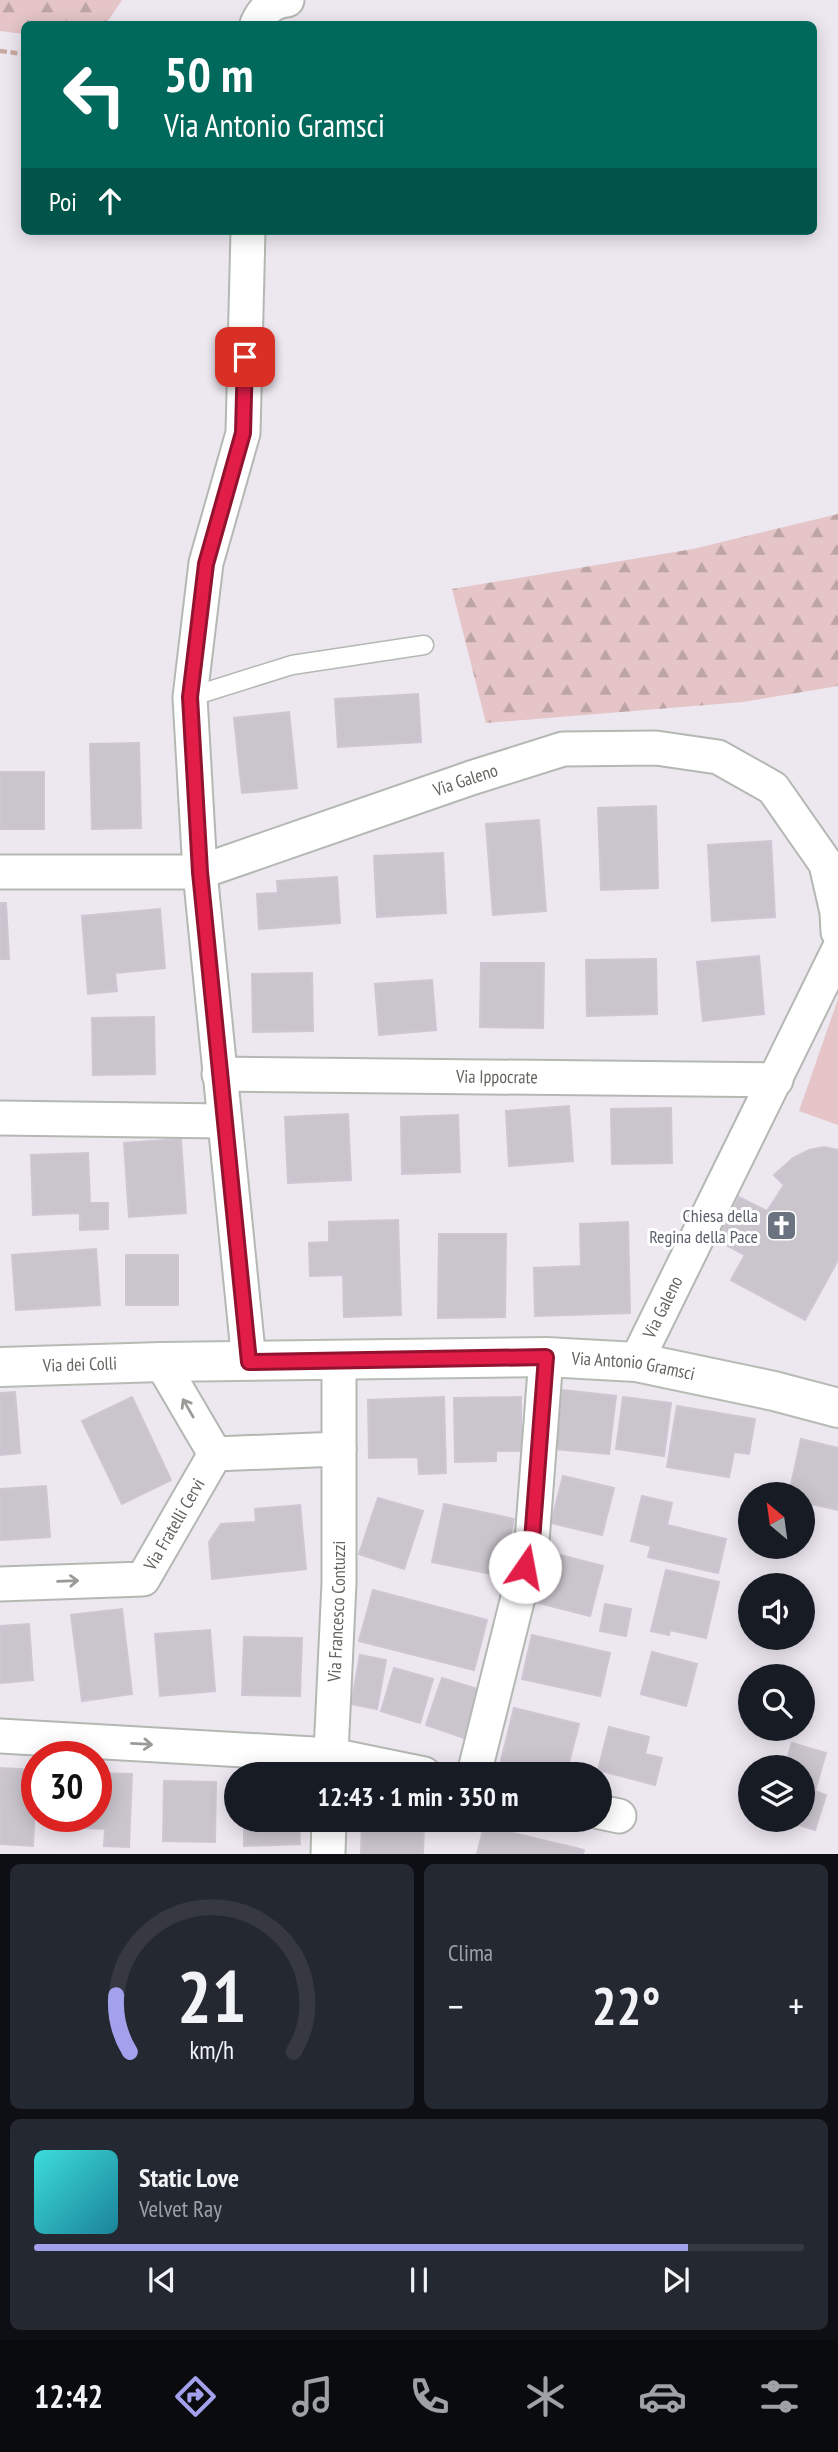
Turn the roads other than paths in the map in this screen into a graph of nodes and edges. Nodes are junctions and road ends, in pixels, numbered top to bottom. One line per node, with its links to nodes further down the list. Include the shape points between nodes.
1 (283, 1): 2 (street, via 263,10)
2 (258, 21)
3 (248, 235): 5 (street, via 243,433 206,564)
4 (424, 645): 5 (lane, via 292,665)
5 (190, 697): 7 (street)
6 (0, 872): 7 (street, Via Galeno)
7 (200, 872): 8 (street, Via Galeno, via 563,749 656,748 718,757 773,788 826,864); 10 (street)
8 (838, 932)
9 (838, 951): 11 (street, Via Galeno)
10 (219, 1074): 11 (street, Via Ippocrate); 13 (street)
11 (776, 1080): 18 (street, Via Galeno)
12 (0, 1118): 13 (street)
13 (224, 1121): 17 (street)
14 (546, 1357): 15 (street, Via Antonio Gramsci); 18 (street, Via Antonio Gramsci); 27 (street, via 532,1541)
15 (339, 1360): 17 (street, Via Antonio Gramsci); 21 (street, Via Francesco Contuzzi)
16 (162, 1362): 17 (street, Via dei Colli); 19 (street, Via dei Colli); 22 (street, one-way to 16)
17 (249, 1362)
18 (636, 1362): 20 (street, Via Antonio Gramsci)
19 (0, 1367)
20 (838, 1408)
21 (339, 1449): 22 (street); 26 (street, Via Francesco Contuzzi)
22 (215, 1454): 23 (street, Via Fratelli Cervi, one-way to 22, via 143,1579)
23 (0, 1584)
24 (0, 1736): 25 (street, one-way to 25)
25 (297, 1762)
26 (331, 1762)
27 (477, 1762)
28 (329, 1832): 29 (street)
29 (328, 1853)

